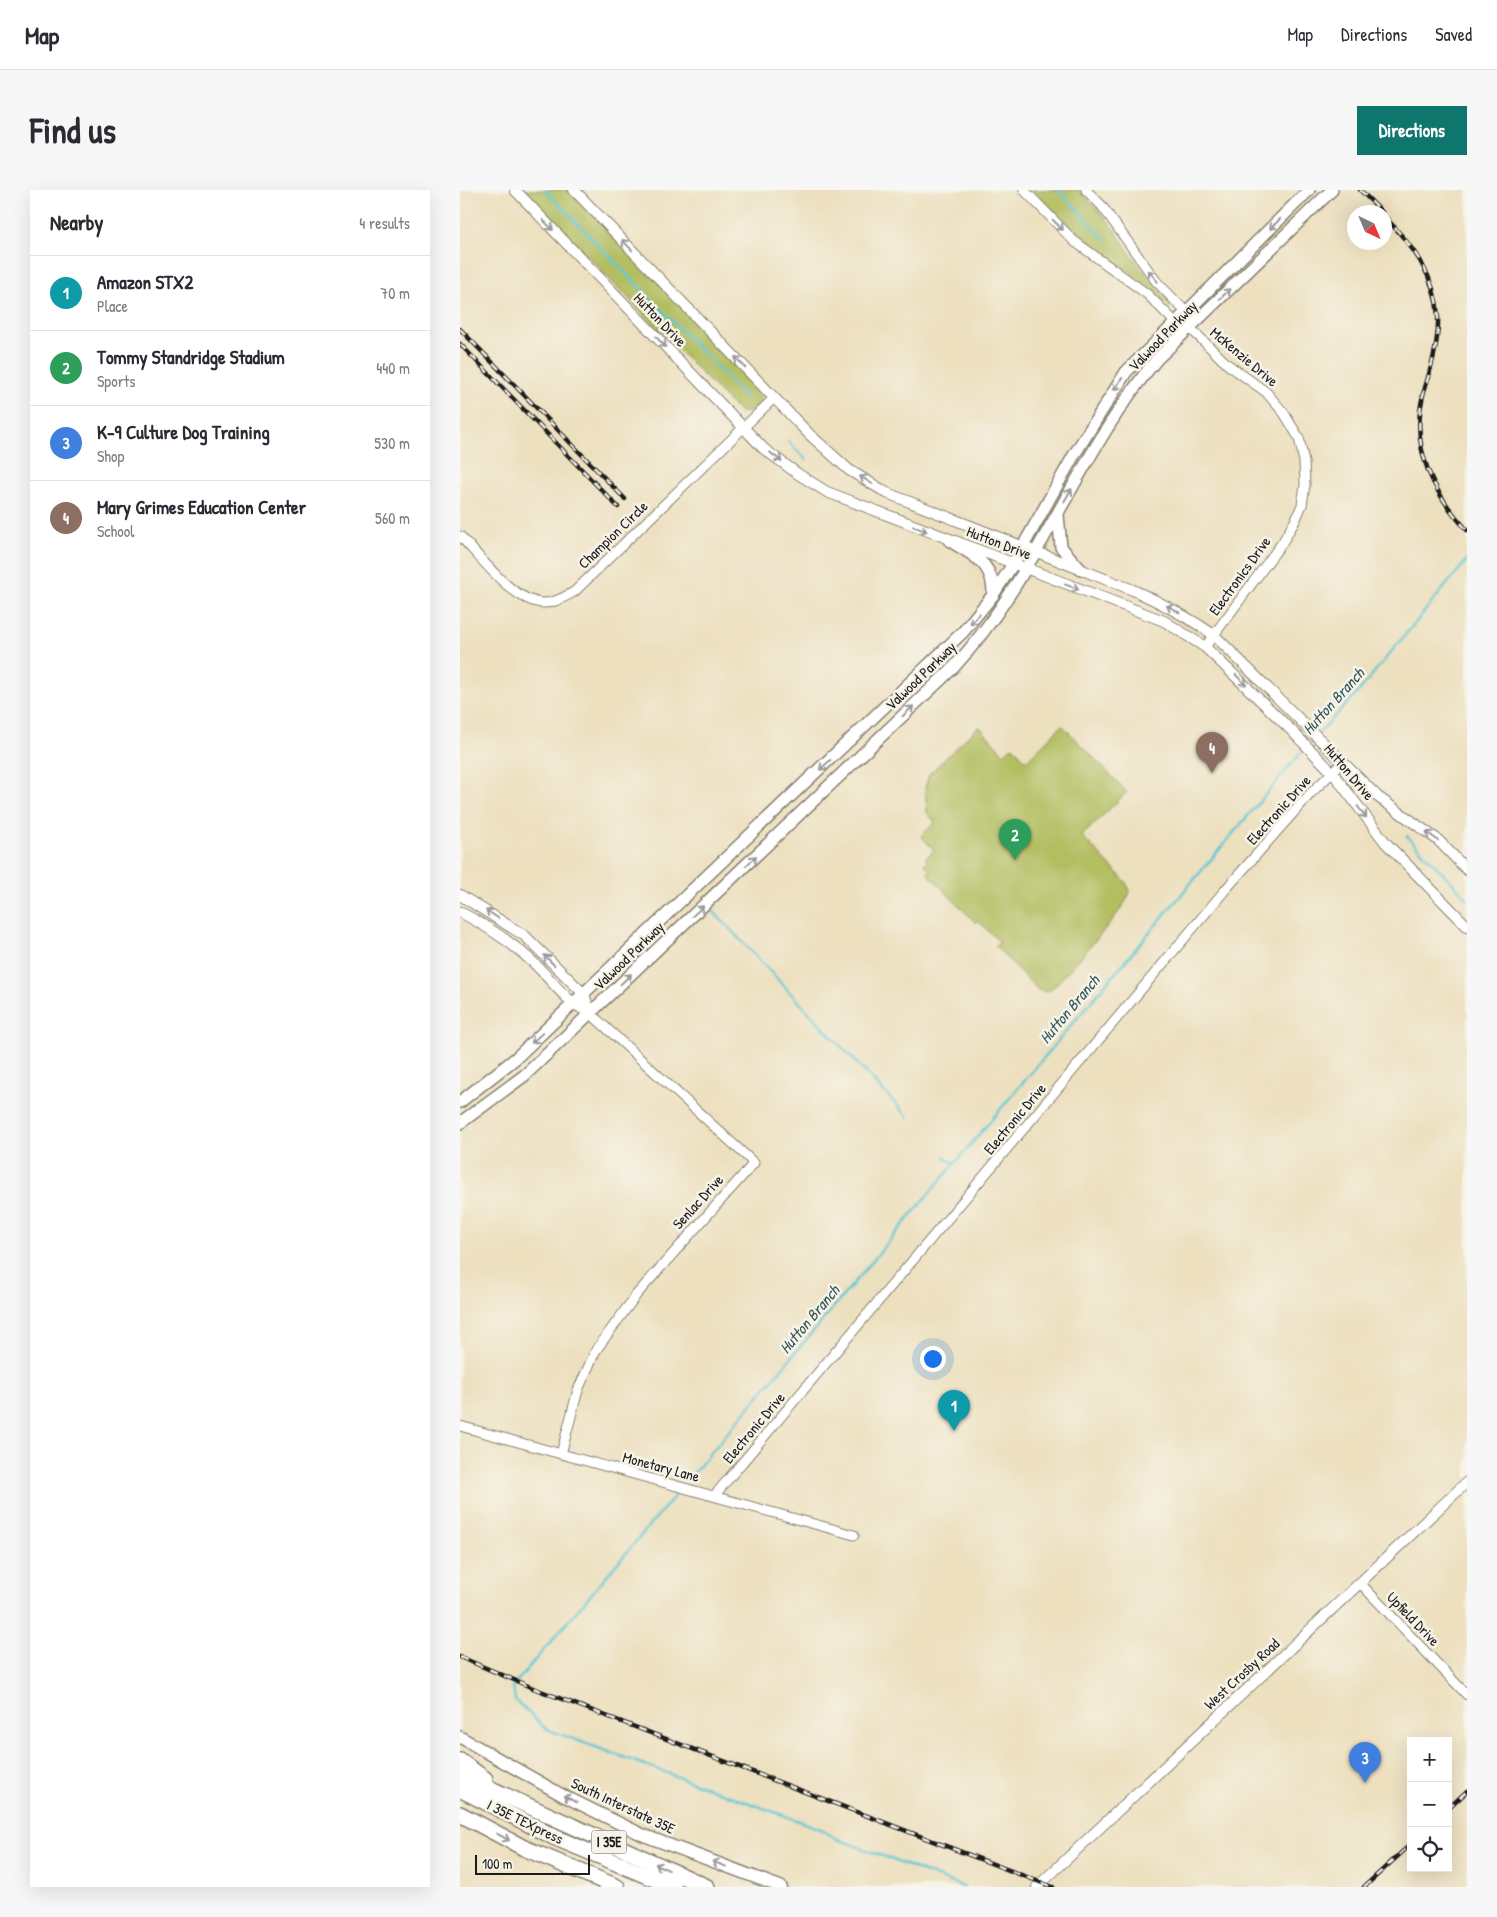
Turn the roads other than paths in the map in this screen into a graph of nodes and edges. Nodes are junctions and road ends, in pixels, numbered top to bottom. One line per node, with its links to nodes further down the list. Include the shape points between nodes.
1 (514, 190): 11 (street, Hutton Drive, one-way to 11)
2 (574, 190): 10 (street, Hutton Drive, one-way to 2)
3 (1024, 190): 8 (street, McKenzie Drive, one-way to 8, via 1074,241 1147,294)
4 (1086, 190): 7 (street, one-way to 4, via 1156,281 1102,206)
5 (1309, 190): 7 (main road, Valwood Parkway, one-way to 7)
6 (1332, 190): 9 (main road, Valwood Parkway, one-way to 6)
7 (1186, 312): 8 (main road, Valwood Parkway); 9 (street, McKenzie Drive)
8 (1175, 322): 9 (street, McKenzie Drive); 16 (main road, Valwood Parkway, one-way to 16, via 1126,372 1108,398)
9 (1190, 328): 12 (main road, Valwood Parkway, one-way to 9, via 1139,382); 13 (street, McKenzie Drive, via 1227,364 1266,392 1278,404 1295,432 1303,454 1305,477 1302,505)
10 (774, 398): 11 (street, Champion Circle); 16 (street, Hutton Drive, one-way to 10, via 887,493 849,470)
11 (744, 428): 14 (street, Champion Circle, via 574,592 558,600 543,604 524,598 512,590); 15 (street, Hutton Drive, one-way to 15, via 771,454 827,492)
12 (1058, 514): 17 (main road, Valwood Parkway); 20 (main road, via 1061,547)
13 (1296, 521): 22 (street, Electronics Drive)
14 (460, 536)
15 (949, 540): 18 (street, Hutton Drive); 21 (main road, via 974,554 984,564 991,573)
16 (1023, 548): 17 (street, Hutton Drive); 18 (main road, Valwood Parkway)
17 (1035, 553): 19 (main road, Valwood Parkway); 20 (street, Hutton Drive)
18 (1013, 564): 19 (street, Hutton Drive); 21 (main road, Valwood Parkway)
19 (1026, 570): 23 (street, Hutton Drive, one-way to 23, via 1164,621); 25 (main road, Valwood Parkway, one-way to 19, via 974,646)
20 (1081, 570): 22 (street, Hutton Drive, one-way to 20, via 1173,608)
21 (993, 595): 24 (main road, Valwood Parkway, one-way to 24, via 963,632)
22 (1214, 635): 23 (street, Electronics Drive); 26 (street, Hutton Drive)
23 (1205, 647): 27 (street, Hutton Drive, one-way to 27)
24 (860, 732): 25 (main road); 29 (main road, Valwood Parkway, one-way to 29)
25 (873, 744): 30 (main road, Valwood Parkway, one-way to 25)
26 (1342, 763): 27 (street, Electronic Drive); 28 (street, Hutton Drive, one-way to 26, via 1438,840 1378,797)
27 (1333, 773): 35 (street, Hutton Drive, one-way to 35, via 1385,842); 46 (street, Electronic Drive, via 1310,794 1226,889)
28 (1467, 870)
29 (703, 882): 30 (main road); 36 (main road, Valwood Parkway)
30 (715, 894): 38 (main road, Valwood Parkway, one-way to 30)
31 (460, 896): 32 (street)
32 (476, 904): 34 (street); 36 (street, one-way to 32, via 525,936)
33 (460, 912): 34 (street, Senlac Drive)
34 (470, 917): 37 (street, Senlac Drive, via 535,964)
35 (1467, 926)
36 (584, 994): 37 (main road, Valwood Parkway); 38 (street)
37 (573, 1004): 38 (street, Senlac Drive); 39 (main road, Valwood Parkway, one-way to 39)
38 (590, 1013): 40 (main road, Valwood Parkway); 44 (street, Senlac Drive, via 754,1163 637,1294 596,1350 578,1390)
39 (486, 1084): 40 (main road); 41 (main road, Valwood Parkway)
40 (497, 1098): 42 (main road, Valwood Parkway)
41 (460, 1102)
42 (460, 1123)
43 (460, 1426): 44 (street, Monetary Lane)
44 (562, 1454): 46 (street, Monetary Lane)
45 (1467, 1482): 48 (street, West Crosby Road)
46 (714, 1496): 47 (street, Monetary Lane)
47 (854, 1535)
48 (1360, 1583): 49 (street, Upfield Drive); 60 (street, West Crosby Road)
49 (1467, 1695)
50 (460, 1738): 59 (main road, South Interstate 35E, one-way to 50, via 643,1835 562,1796)
51 (460, 1761): 54 (highway)
52 (460, 1775): 54 (highway, I 35E)
53 (460, 1789): 57 (highway, I 35E TEXpress, via 556,1838)
54 (511, 1797): 58 (highway, I 35E, one-way to 54)
55 (460, 1814): 56 (highway, I 35E, one-way to 56, via 524,1848)
56 (617, 1887)
57 (674, 1887)
58 (707, 1887)
59 (781, 1887)
60 (1037, 1887)

